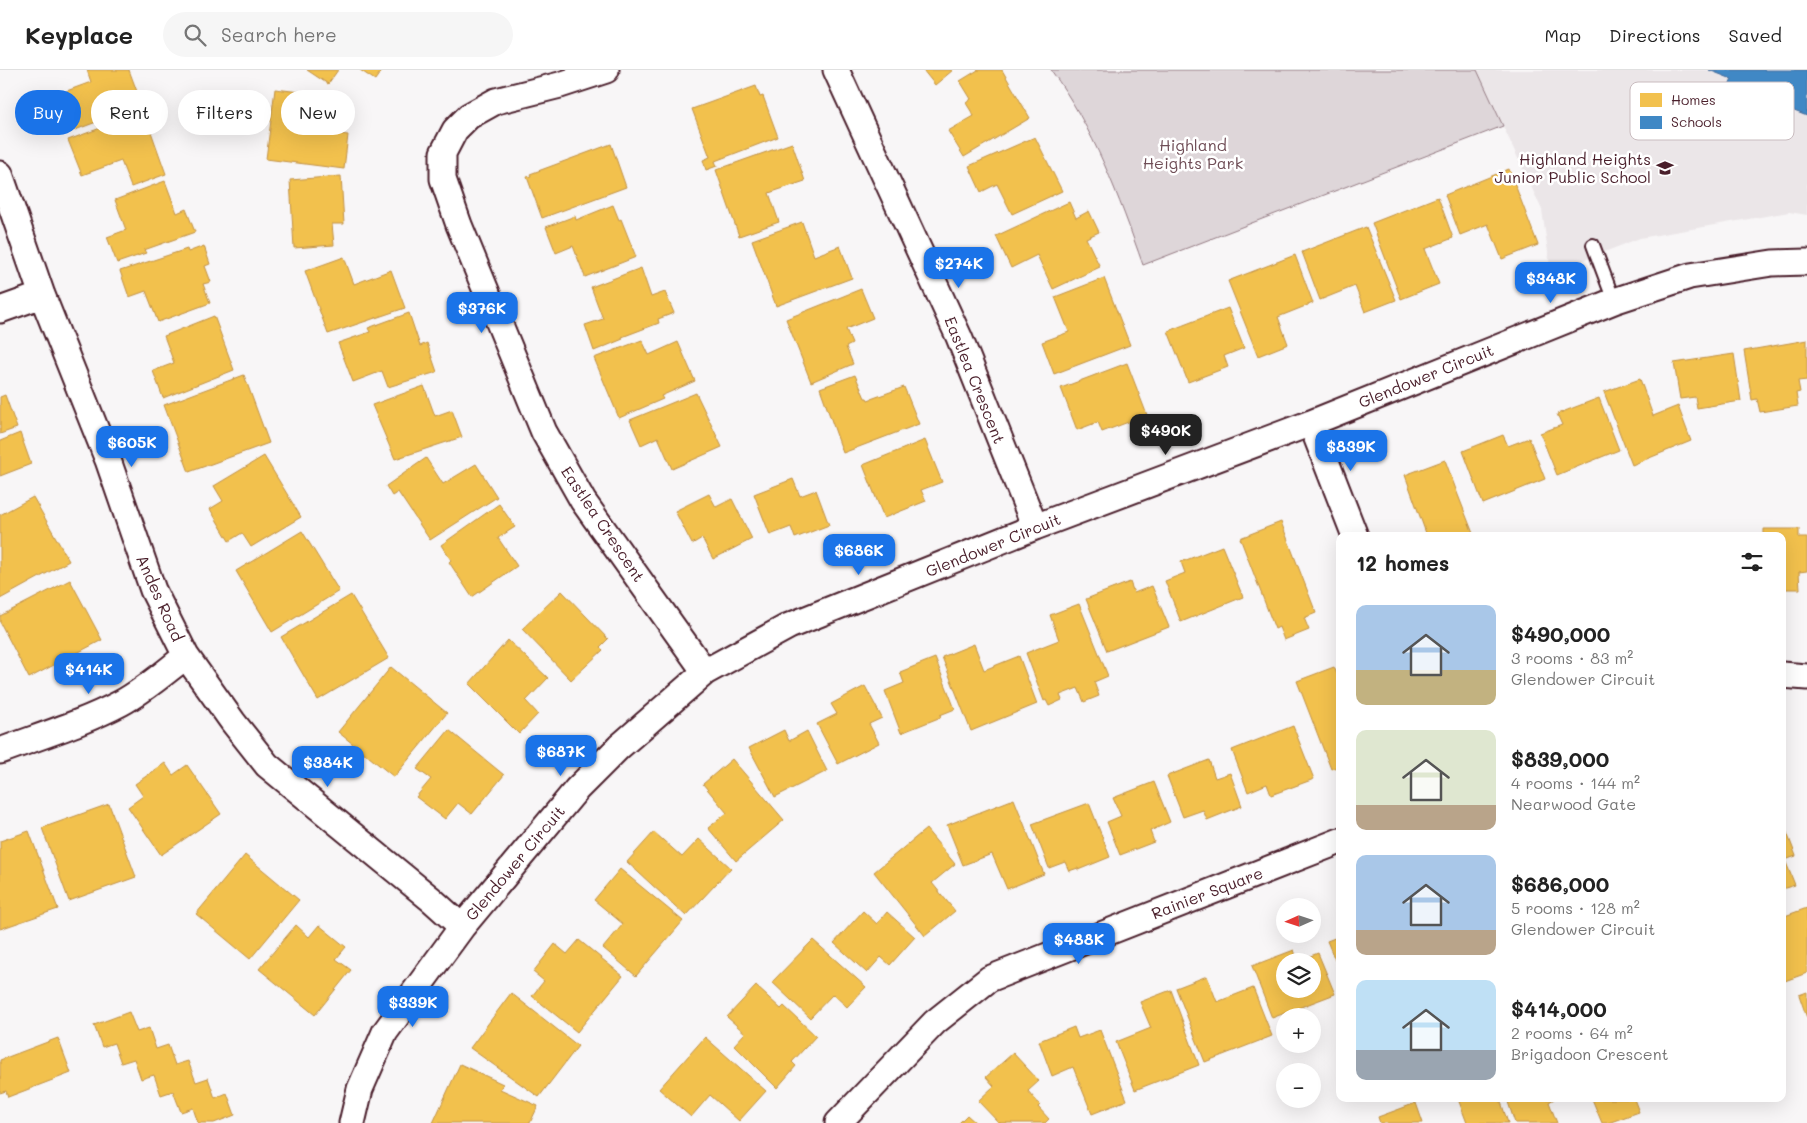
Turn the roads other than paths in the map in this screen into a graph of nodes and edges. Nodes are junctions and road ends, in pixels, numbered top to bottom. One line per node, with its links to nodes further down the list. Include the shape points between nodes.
1 (606, 70): 13 (street, Eastlea Crescent, via 496,101 469,116 455,130 442,153 443,179 544,432 583,501)
2 (836, 70): 10 (street, Eastlea Crescent, via 959,337)
3 (0, 174): 6 (street, Andes Road)
4 (1593, 245): 7 (lane)
5 (1807, 262): 7 (street, Glendower Circuit, via 1772,263 1690,276)
6 (42, 295): 8 (street); 12 (street, Andes Road, via 108,460 153,590)
7 (1614, 300): 9 (street, Glendower Circuit)
8 (0, 310)
9 (1311, 423): 10 (street, Glendower Circuit); 11 (street)
10 (1035, 528): 13 (street, Glendower Circuit, via 789,626)
11 (1353, 532)
12 (186, 656): 16 (street, via 122,702); 18 (street, Andes Road, via 267,765)
13 (705, 672): 18 (street, Glendower Circuit, via 619,747 577,789)
14 (1786, 675): 15 (street)
15 (1807, 677)
16 (0, 751)
17 (1336, 843): 20 (street, Rainier Square, via 989,979 935,1022)
18 (462, 927): 19 (street, Glendower Circuit, via 385,1032 360,1089)
19 (352, 1123)
20 (838, 1123)

